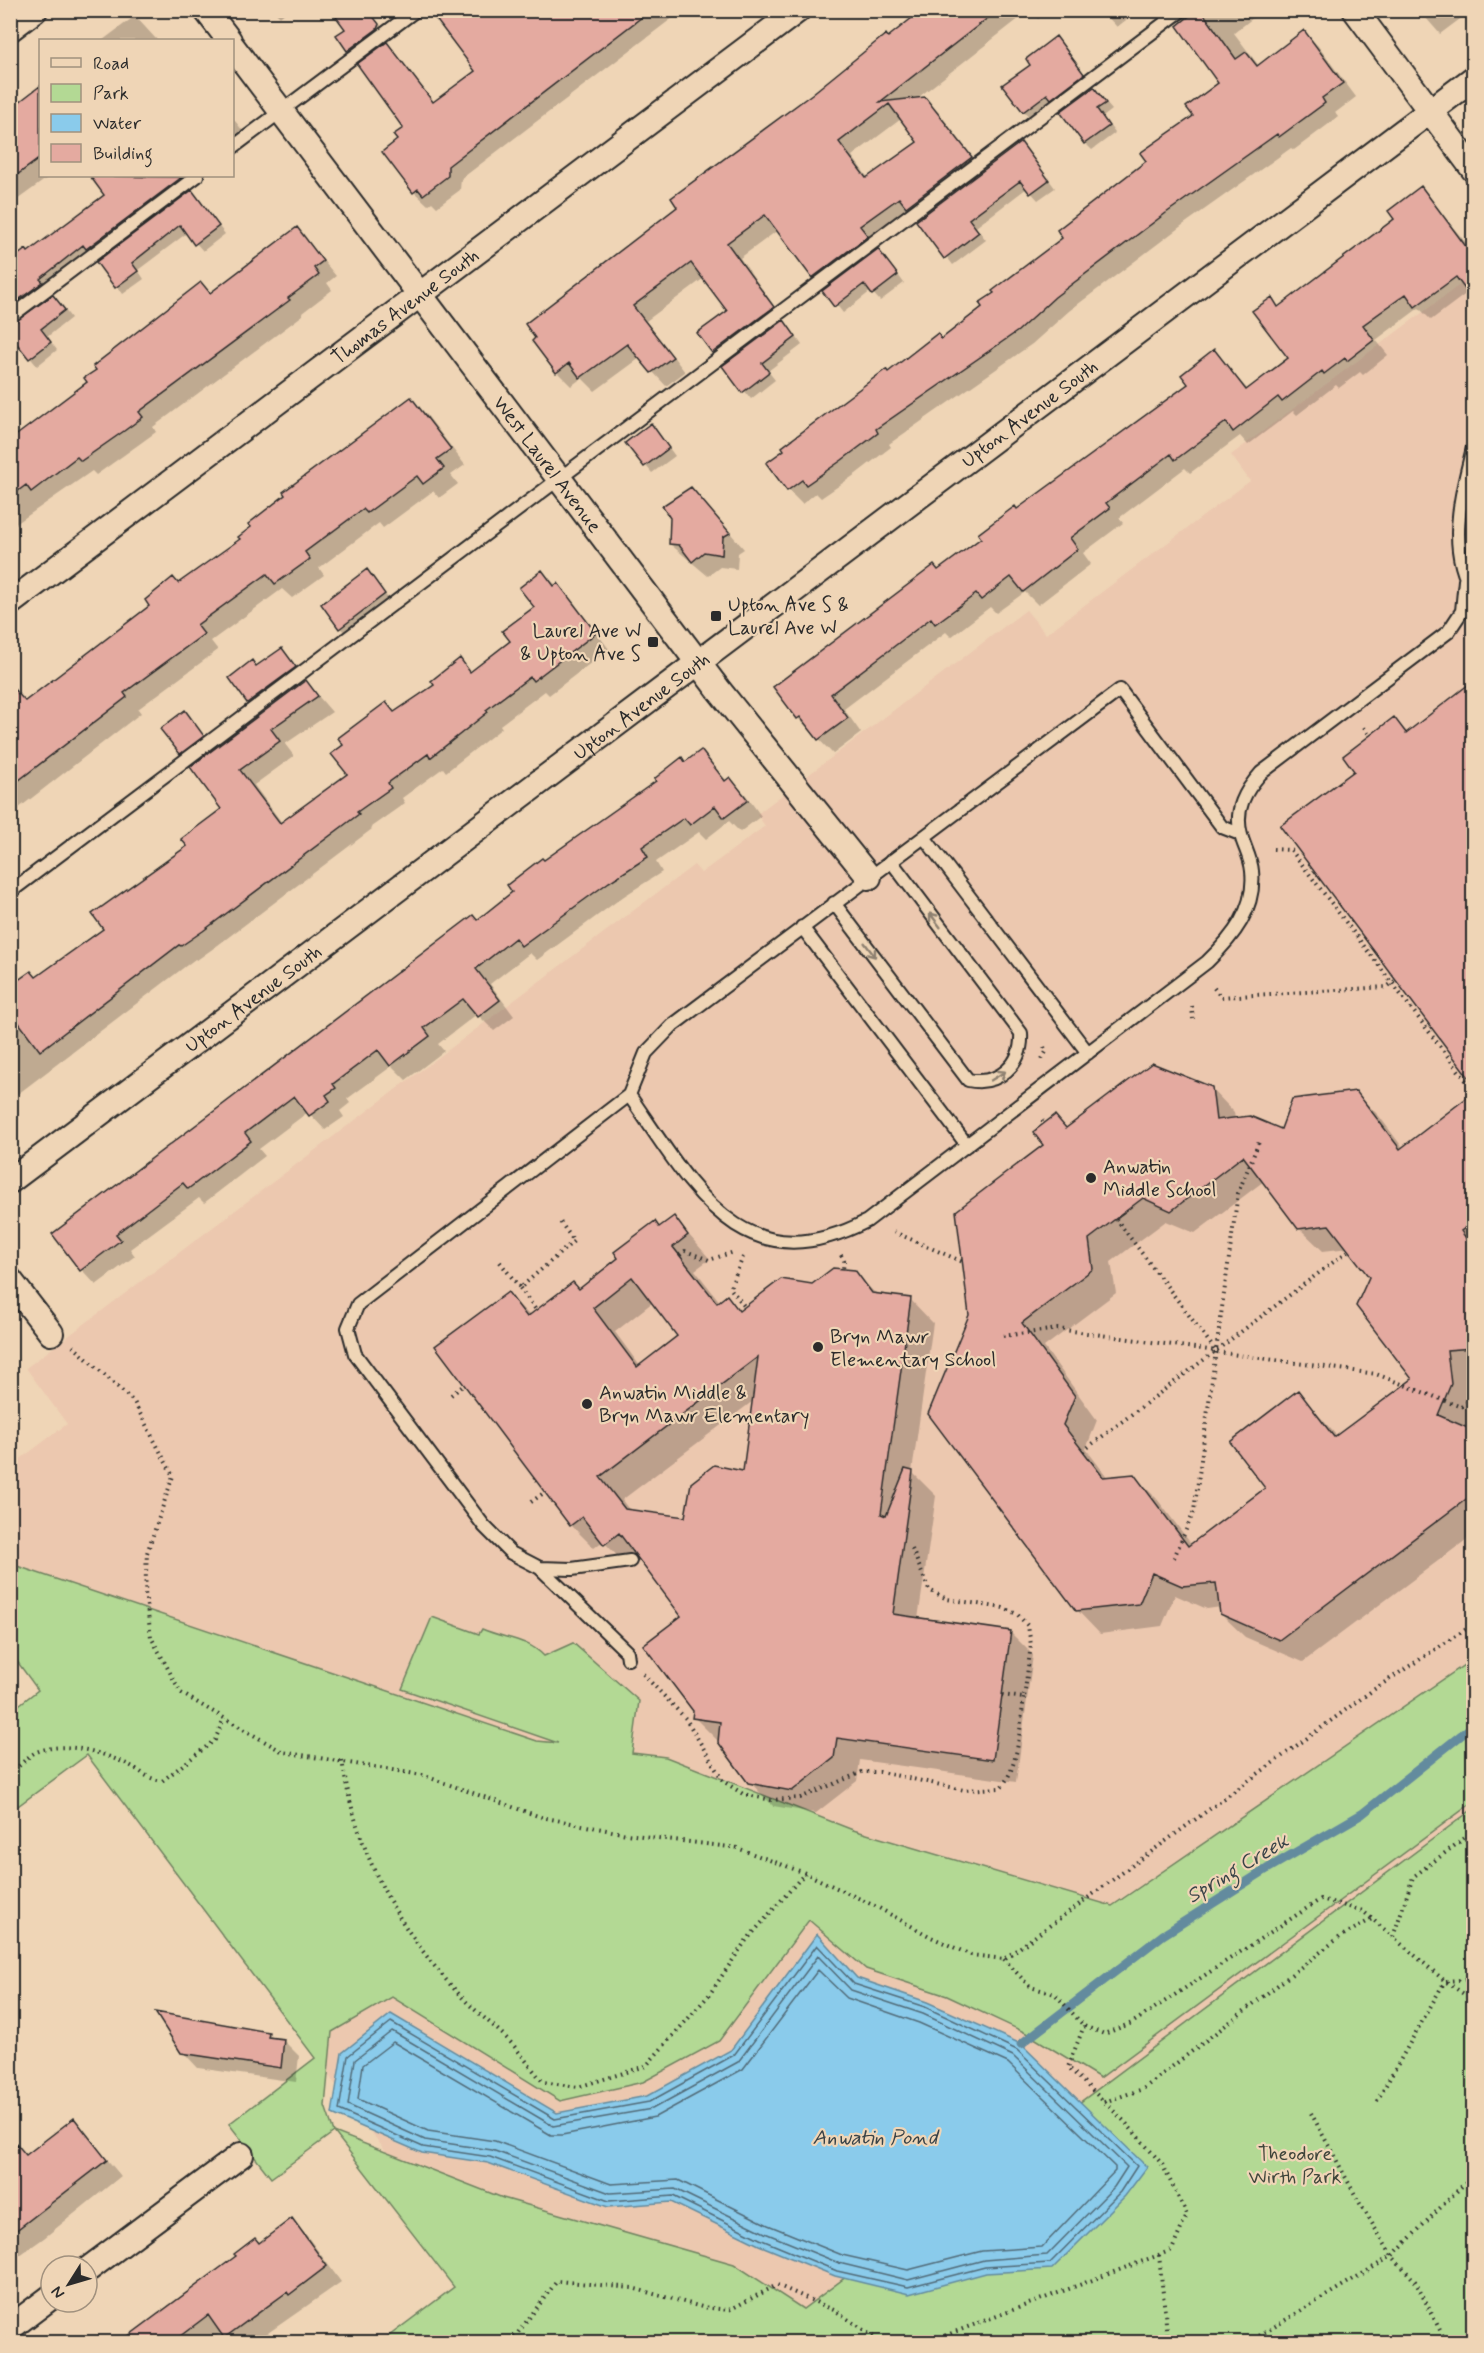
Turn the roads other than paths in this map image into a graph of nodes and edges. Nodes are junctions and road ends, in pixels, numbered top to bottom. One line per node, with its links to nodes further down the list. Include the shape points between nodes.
1 (35, 10): 7 (street)
2 (206, 10): 8 (street)
3 (416, 10): 11 (lane)
4 (798, 10): 16 (street, Thomas Avenue South)
5 (1182, 10): 19 (lane)
6 (1355, 10): 12 (street)
7 (10, 29)
8 (228, 39)
9 (234, 49): 11 (street, West Laurel Avenue)
10 (1473, 78): 12 (street, Upton Avenue South)
11 (281, 111): 13 (lane); 16 (street, West Laurel Avenue)
12 (1430, 111): 14 (street); 23 (street, Upton Avenue South)
13 (234, 146)
14 (1473, 170)
15 (196, 177): 17 (lane)
16 (419, 295): 19 (street, West Laurel Avenue); 22 (street, Thomas Avenue South)
17 (10, 317)
18 (1473, 444): 20 (lane, via 1458,521)
19 (561, 479): 23 (street, West Laurel Avenue); 28 (lane)
20 (1465, 580): 21 (lane); 24 (lane, via 1461,611 1448,632 1261,773 1245,791)
21 (1473, 593)
22 (10, 603)
23 (698, 663): 27 (street, West Laurel Avenue); 34 (street, Upton Avenue South)
24 (1240, 834): 25 (lane, via 1222,827 1120,690); 31 (lane, via 1252,871 1250,898 1229,941)
25 (924, 837): 26 (lane); 31 (lane)
26 (891, 861): 27 (lane); 29 (lane, one-way to 26, via 968,1080 995,1080 1016,1059 1022,1047 1021,1033)
27 (869, 877): 29 (lane)
28 (10, 892)
29 (834, 903): 30 (lane)
30 (802, 927): 32 (lane, via 673,1025 646,1053); 33 (lane)
31 (1088, 1053): 33 (lane)
32 (629, 1095): 33 (lane, via 710,1206 730,1221 774,1240 796,1242 842,1234 867,1221); 38 (lane, via 358,1304 348,1328 355,1354 484,1526 510,1553)
33 (967, 1145)
34 (10, 1181)
35 (10, 1280): 36 (street)
36 (51, 1333)
37 (630, 1561): 38 (lane, via 572,1569)
38 (540, 1568): 39 (lane, via 627,1652)
39 (628, 1659)
40 (241, 2155): 41 (street)
41 (99, 2261)
42 (39, 2306): 43 (street)
43 (10, 2328)

